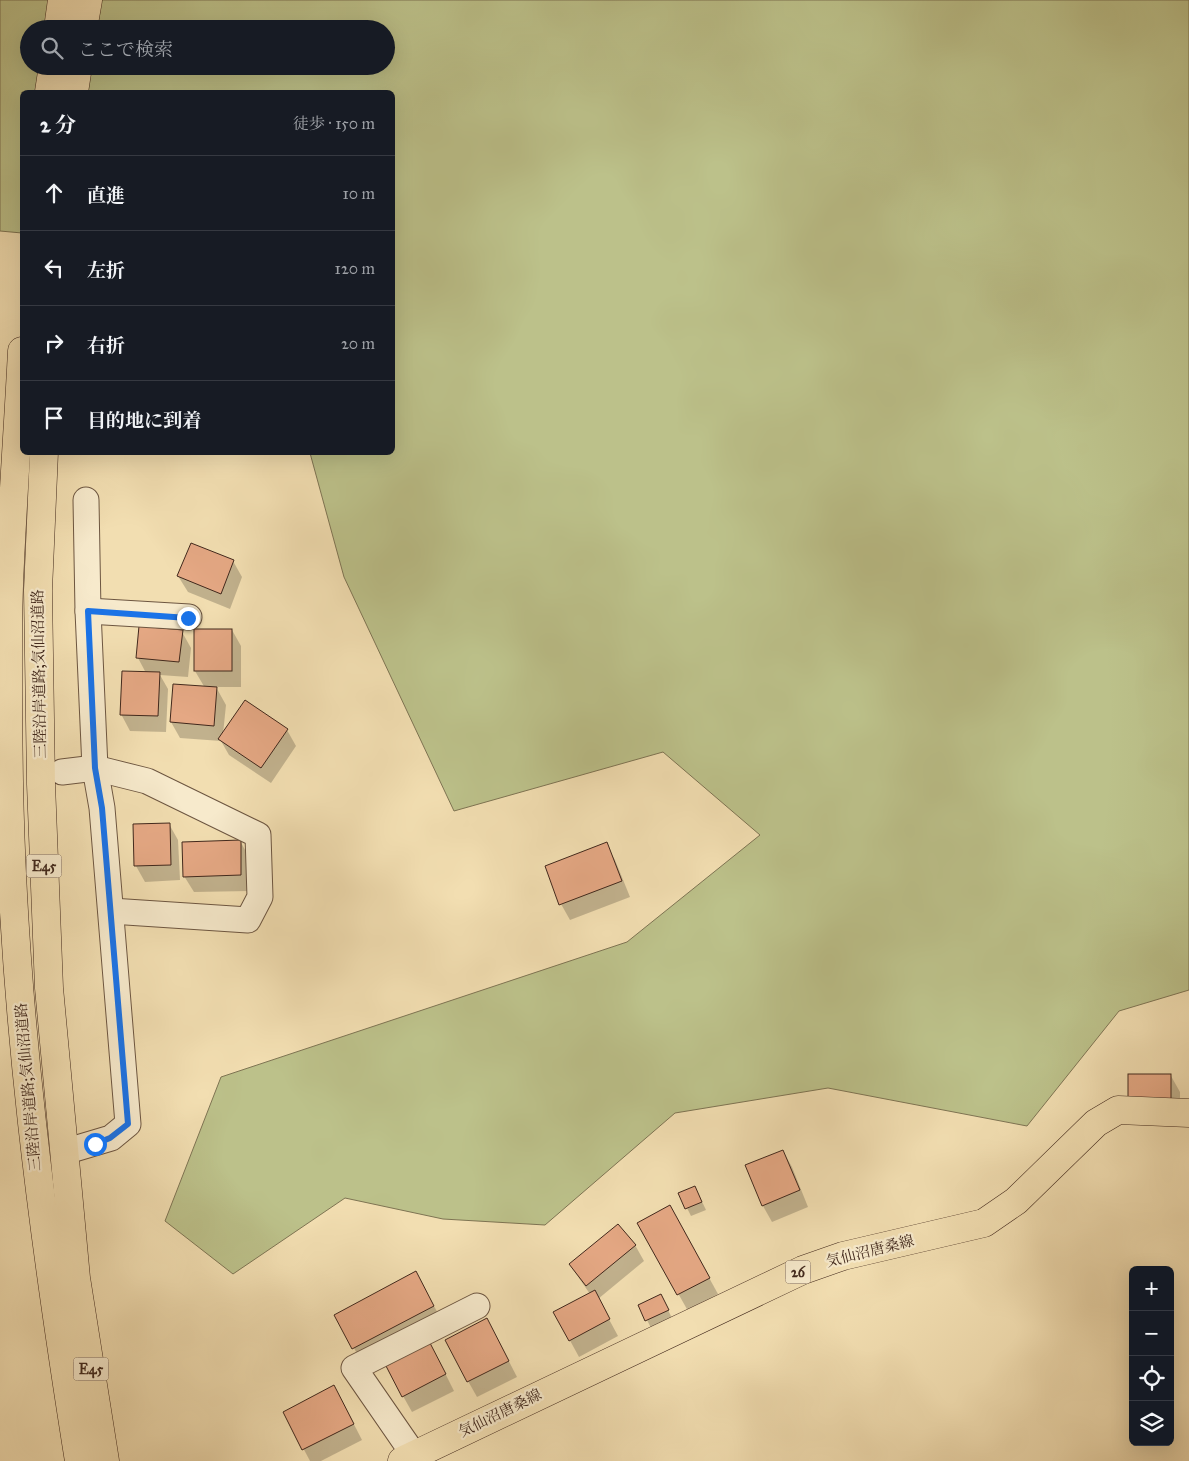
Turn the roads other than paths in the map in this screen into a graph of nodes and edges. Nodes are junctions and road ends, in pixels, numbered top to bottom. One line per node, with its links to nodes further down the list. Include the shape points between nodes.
1 (62, 0): 3 (main road)
2 (88, 0): 4 (main road)
3 (59, 20)
4 (85, 20)
5 (52, 75): 7 (main road)
6 (77, 75): 8 (main road)
7 (49, 90)
8 (74, 90)
9 (20, 387): 19 (main road, 三陸沿岸道路;気仙沼道路 / E45, via 9,588 9,784 19,988 35,1164)
10 (44, 455): 18 (main road, 三陸沿岸道路;気仙沼道路 / E45, via 38,590 41,784 49,988)
11 (86, 500): 12 (street)
12 (88, 611): 13 (street); 14 (street)
13 (188, 618)
14 (95, 768): 15 (street); 16 (street, via 102,808); 16 (street, via 147,781 258,835 260,897 248,920)
15 (62, 772)
16 (111, 911): 18 (street, via 128,1124 110,1138)
17 (1189, 1114): 21 (main road, 気仙沼唐桑線 / 26, via 1118,1110 1096,1122 1016,1201 984,1223 843,1256 803,1270)
18 (64, 1152): 19 (main road, 三陸沿岸道路;気仙沼道路 / E45)
19 (63, 1278): 22 (main road, 三陸沿岸道路;気仙沼道路 / E45); 23 (main road, 三陸沿岸道路;気仙沼道路 / E45)
20 (477, 1306): 21 (street, via 354,1368)
21 (408, 1458)
22 (79, 1461)
23 (105, 1461)

